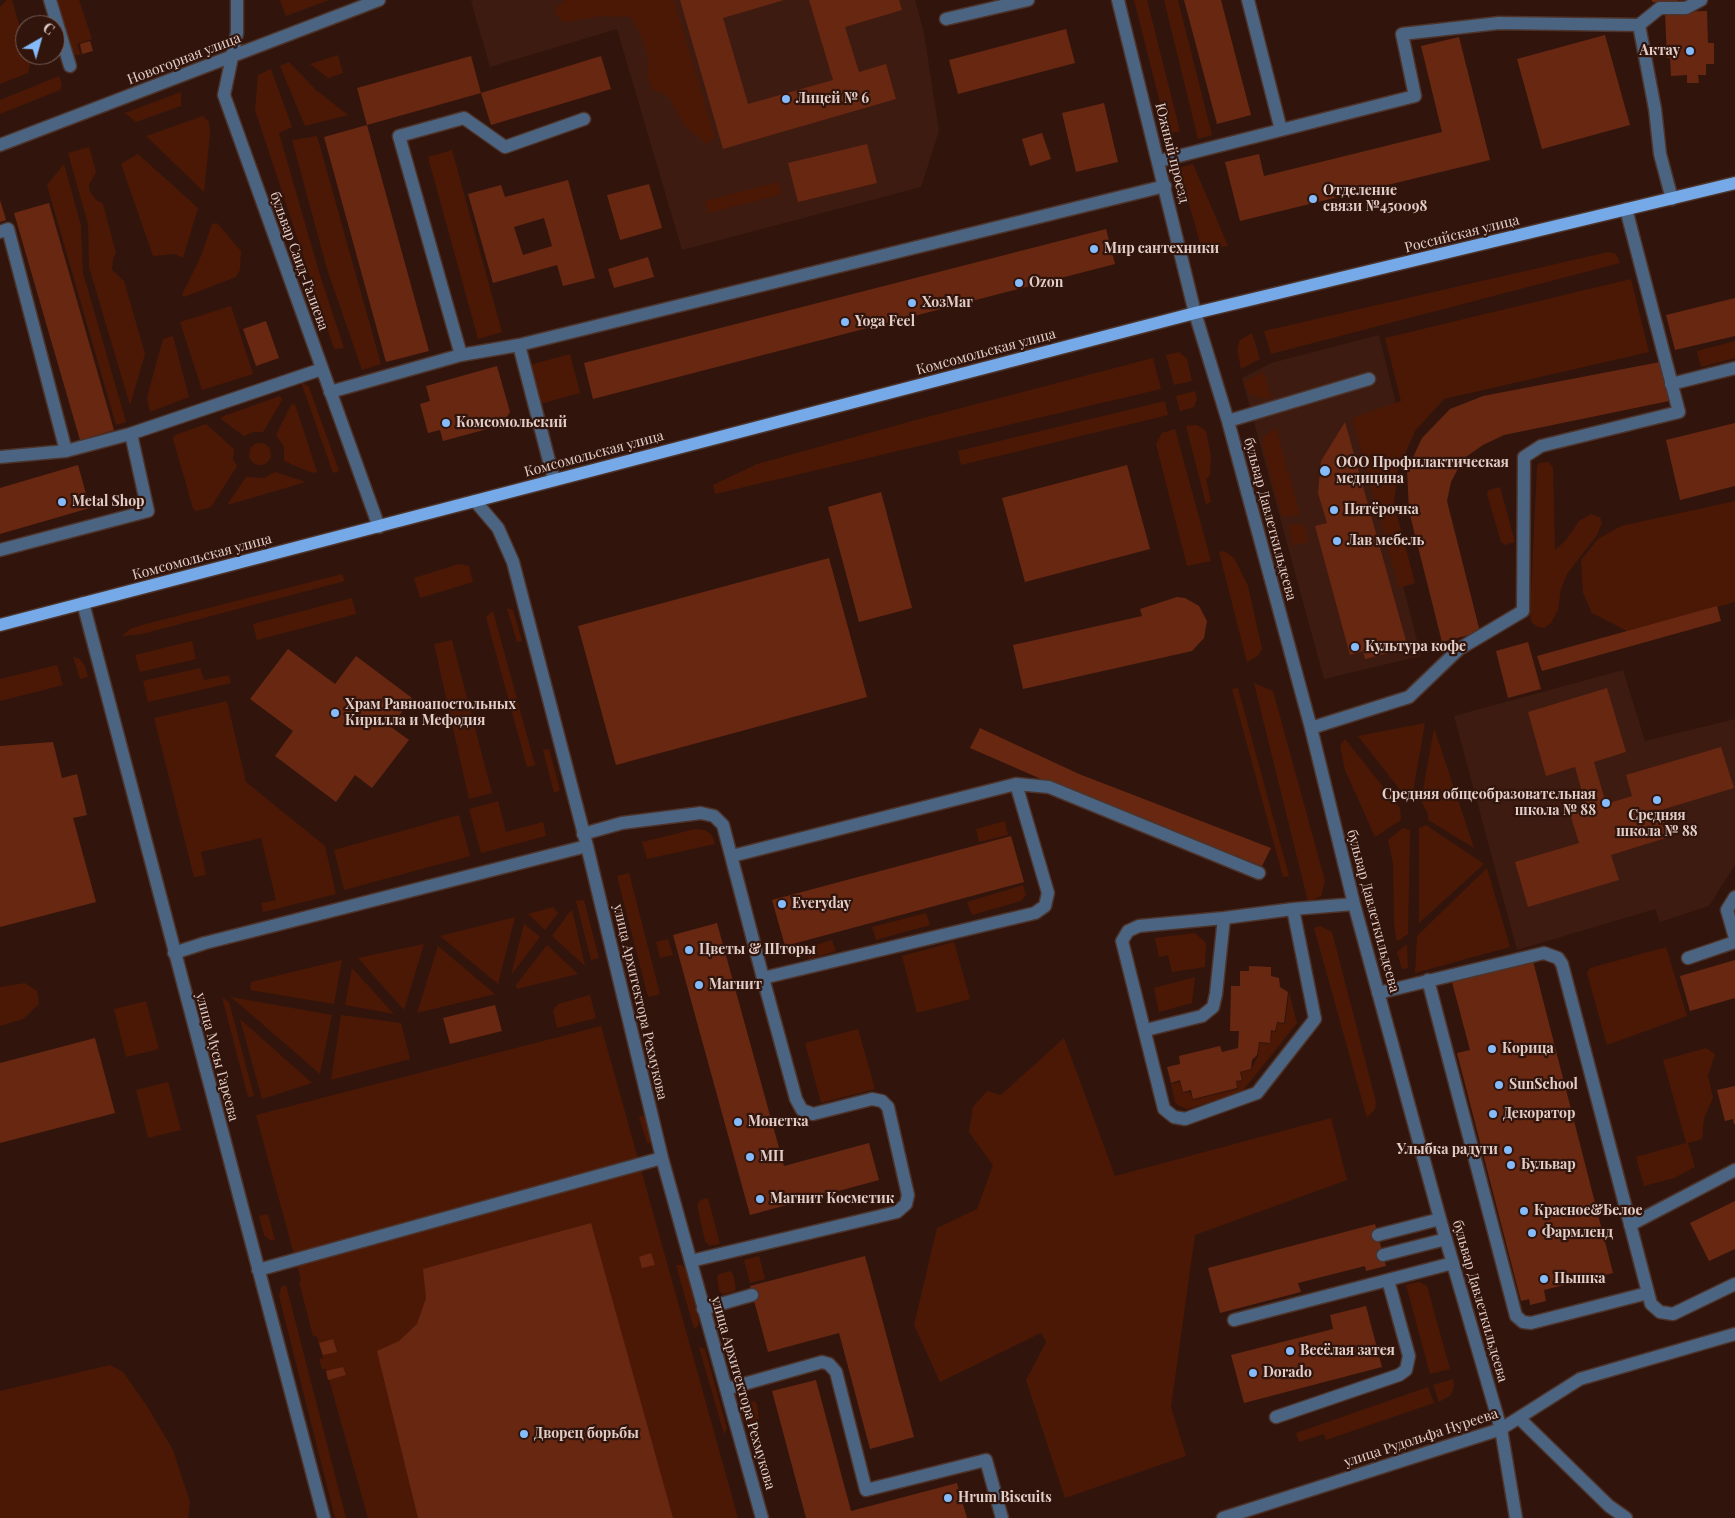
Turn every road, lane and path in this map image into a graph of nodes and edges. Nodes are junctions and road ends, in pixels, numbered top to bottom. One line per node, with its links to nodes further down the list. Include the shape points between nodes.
1 (50, 0): 11 (street)
2 (237, 0): 10 (street, бульвар Саид-Галиева, via 237,33)
3 (379, 0): 10 (street, Новогорная улица)
4 (1028, 0): 8 (street)
5 (1118, 0): 15 (street, Южный проезд)
6 (1248, 0): 13 (street)
7 (1701, 0): 9 (street, via 1686,8 1660,8)
8 (946, 18)
9 (1639, 25): 13 (street, via 1499,23 1402,34 1415,96); 18 (street, via 1660,154)
10 (232, 56): 14 (street, Новогорная улица); 25 (street, бульвар Саид-Галиева, via 224,95)
11 (70, 66)
12 (584, 119): 23 (street, via 505,147 464,118 399,136)
13 (1281, 130): 15 (street)
14 (0, 144)
15 (1159, 161): 17 (street, Южный проезд)
16 (1735, 183): 18 (main road, Российская улица)
17 (1165, 186): 21 (street, Южный проезд); 22 (street)
18 (1672, 199): 19 (main road, Российская улица)
19 (1626, 209): 21 (main road, Российская улица); 27 (street)
20 (0, 232): 31 (street, via 8,229)
21 (1195, 313): 29 (street, бульвар Давлеткильдеева); 33 (main road, Комсомольская улица)
22 (519, 345): 23 (street); 33 (street)
23 (461, 355): 28 (street)
24 (1735, 368): 27 (street)
25 (322, 369): 28 (street, бульвар Саид-Галиева); 30 (street)
26 (1369, 379): 29 (street)
27 (1672, 384): 39 (street, via 1679,412 1540,446 1524,457 1523,611 1459,649 1409,696)
28 (330, 392): 35 (street, бульвар Саид-Галиева)
29 (1228, 421): 39 (street, бульвар Давлеткильдеева)
30 (131, 434): 31 (street); 36 (street, via 148,511)
31 (66, 451): 32 (street)
32 (0, 456)
33 (554, 480): 34 (main road, Комсомольская улица)
34 (474, 501): 35 (main road, Комсомольская улица); 41 (street, улица Архитектора Рехмукова, via 498,528 513,562)
35 (379, 527): 37 (main road, Комсомольская улица)
36 (0, 550)
37 (83, 603): 38 (main road, Комсомольская улица); 50 (street, улица Мусы Гареева)
38 (0, 625)
39 (1311, 728): 45 (street, бульвар Давлеткильдеева)
40 (1016, 784): 42 (street); 43 (street, via 1049,787); 52 (street, via 1048,893 1045,906 1035,913)
41 (585, 840): 42 (street, via 622,822 702,813 714,816 723,825); 50 (street); 56 (street, улица Архитектора Рехмукова)
42 (732, 856): 52 (street)
43 (1259, 873)
44 (1735, 896): 48 (street, via 1727,910)
45 (1354, 904): 46 (street); 54 (street, бульвар Давлеткильдеева)
46 (1293, 909): 47 (street); 55 (street, via 1315,1019 1257,1093 1185,1119 1174,1117 1164,1109)
47 (1224, 918): 55 (street, via 1213,1006 1202,1016); 55 (street, via 1139,926 1128,931 1122,941)
48 (1735, 938)
49 (1735, 942): 51 (street)
50 (174, 952): 65 (street, улица Мусы Гареева)
51 (1688, 958)
52 (763, 978): 63 (street, via 796,1099 802,1110 813,1114 872,1099 882,1101 888,1107 893,1127 908,1195 906,1204 897,1212)
53 (1428, 980): 54 (street); 59 (street, via 1544,953 1558,958); 68 (street, via 1516,1316 1531,1323)
54 (1378, 993): 58 (street, бульвар Давлеткильдеева)
55 (1146, 1030)
56 (662, 1158): 63 (street, улица Архитектора Рехмукова); 65 (street)
57 (1735, 1170): 59 (street)
58 (1440, 1219): 60 (street); 61 (street, бульвар Давлеткильдеева)
59 (1630, 1225): 68 (street)
60 (1378, 1235)
61 (1446, 1239): 62 (street); 64 (street, бульвар Давлеткильдеева)
62 (1383, 1255)
63 (691, 1261): 70 (street, улица Архитектора Рехмукова)
64 (1453, 1263): 66 (street); 76 (street, бульвар Давлеткильдеева)
65 (258, 1270): 77 (street, улица Мусы Гареева)
66 (1388, 1280): 71 (street); 74 (street, via 1409,1356 1406,1370)
67 (1735, 1284): 68 (street, via 1673,1314 1655,1308)
68 (1648, 1293)
69 (752, 1295): 70 (street)
70 (703, 1309): 73 (street, улица Архитектора Рехмукова)
71 (1234, 1320)
72 (1735, 1334): 75 (street, улица Рудольфа Нуреева, via 1580,1380)
73 (726, 1389): 78 (street, улица Архитектора Рехмукова); 79 (street, via 822,1362 829,1364 836,1372 866,1490 986,1460)
74 (1276, 1417)
75 (1519, 1418): 76 (street, улица Рудольфа Нуреева); 82 (street, via 1609,1506)
76 (1501, 1429): 80 (street, улица Рудольфа Нуреева); 81 (street, бульвар Давлеткильдеева)
77 (324, 1518)
78 (762, 1518)
79 (1002, 1518)
80 (1222, 1518)
81 (1516, 1518)
82 (1626, 1518)

